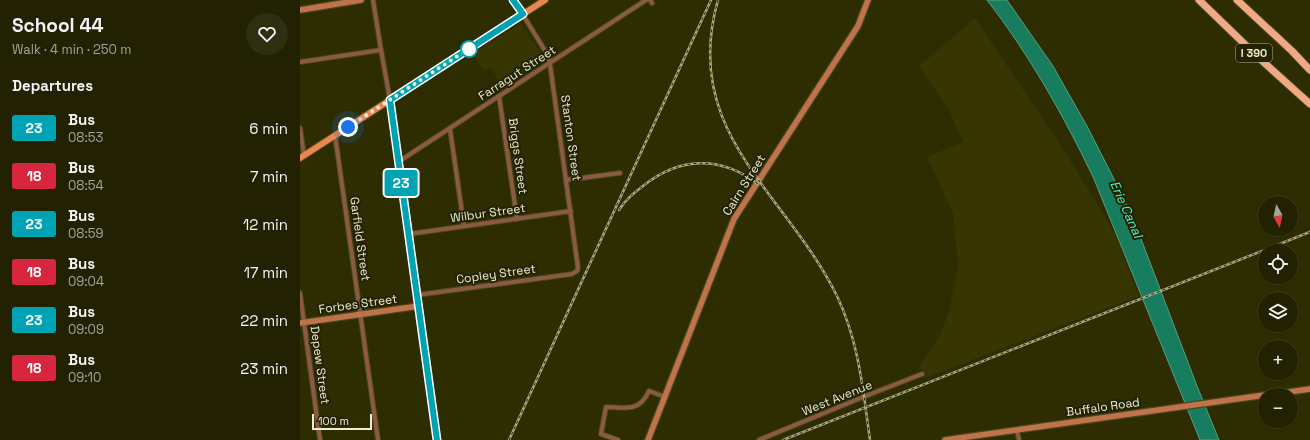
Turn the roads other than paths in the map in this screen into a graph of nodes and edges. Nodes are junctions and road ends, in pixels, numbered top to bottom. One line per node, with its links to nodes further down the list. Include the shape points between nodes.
1 (361, 0): 9 (street)
2 (373, 0): 11 (street)
3 (513, 0): 10 (street)
4 (545, 0): 10 (main road)
5 (646, 0): 13 (street, Farragut Street)
6 (868, 0): 39 (street, Cairn Street, via 858,26 734,219)
7 (1200, 0): 17 (highway, I 390)
8 (1237, 0): 14 (highway, I 390)
9 (300, 10)
10 (523, 14): 13 (street, Stanton Street, via 548,53); 16 (main road)
11 (380, 50): 12 (street); 16 (street)
12 (300, 62)
13 (550, 63): 15 (street, Farragut Street); 24 (street, Stanton Street)
14 (1310, 70)
15 (499, 96): 19 (street, Farragut Street); 26 (street, Briggs Street)
16 (390, 100): 20 (main road); 22 (street)
17 (1310, 104)
18 (300, 128): 21 (street)
19 (450, 129): 22 (street, Farragut Street); 27 (street)
20 (335, 135): 21 (main road); 33 (street, Garfield Street)
21 (302, 156)
22 (398, 162): 28 (street)
23 (620, 173): 24 (street)
24 (566, 180): 25 (street, Stanton Street)
25 (571, 211): 26 (street, Wilbur Street); 29 (street, Stanton Street)
26 (517, 219): 27 (street, Wilbur Street)
27 (464, 226): 28 (street, Wilbur Street)
28 (409, 234): 31 (street)
29 (577, 271): 31 (street, Copley Street, via 572,274)
30 (300, 293): 34 (street, Depew Street)
31 (417, 294): 32 (street)
32 (419, 306): 33 (street, Forbes Street); 43 (street)
33 (361, 314): 34 (street, Forbes Street); 42 (street, Garfield Street)
34 (302, 323): 41 (street, Depew Street)
35 (922, 374): 46 (street, West Avenue)
36 (1310, 389): 37 (street, Buffalo Road)
37 (1298, 391)
38 (1258, 396): 40 (street, Buffalo Road)
39 (665, 397): 44 (street, via 648,391 643,401 635,406 606,407 601,434); 45 (street, Cairn Street)
40 (1017, 430): 47 (street, Buffalo Road); 48 (street)
41 (320, 440)
42 (378, 440)
43 (437, 440)
44 (618, 440)
45 (648, 440)
46 (759, 440)
47 (945, 440)
48 (1019, 440)

